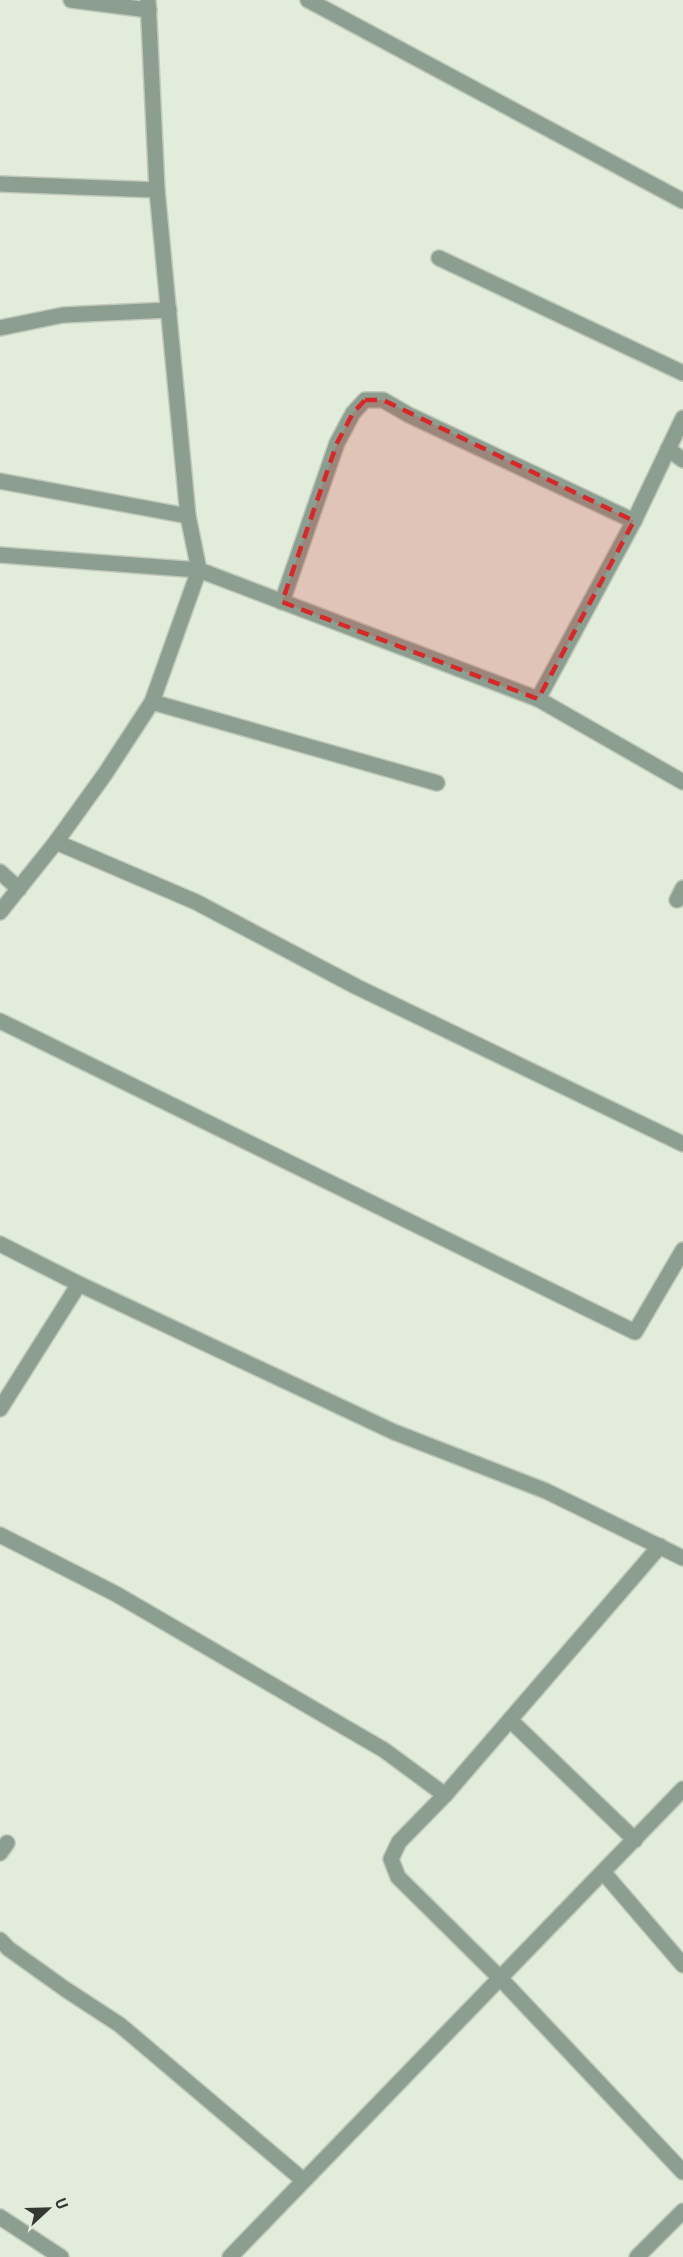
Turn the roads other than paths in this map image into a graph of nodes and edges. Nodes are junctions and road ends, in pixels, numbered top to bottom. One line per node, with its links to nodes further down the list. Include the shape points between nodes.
1 (70, 0): 3 (street)
2 (308, 0): 6 (street)
3 (149, 5): 5 (street)
4 (0, 184): 5 (street)
5 (157, 190): 8 (street)
6 (683, 201)
7 (439, 258): 10 (street)
8 (169, 310): 9 (street, via 63,315); 15 (street)
9 (0, 328)
10 (683, 373)
11 (683, 418): 12 (street)
12 (668, 448): 13 (street); 16 (street)
13 (683, 460)
14 (0, 481): 15 (street)
15 (188, 516): 18 (street)
16 (634, 521): 19 (street, via 383,400 365,400 353,413 338,443); 20 (street)
17 (0, 555): 18 (street)
18 (199, 570): 19 (street); 21 (street)
19 (282, 602): 20 (street)
20 (538, 699): 22 (street)
21 (152, 702): 23 (street); 24 (street)
22 (683, 782)
23 (437, 783)
24 (56, 842): 26 (street); 29 (street, via 196,902 357,987)
25 (0, 872): 26 (street)
26 (19, 889): 27 (street)
27 (0, 912)
28 (0, 1021): 31 (street, via 635,1332)
29 (683, 1144)
30 (0, 1244): 32 (street)
31 (683, 1250)
32 (79, 1284): 33 (street); 35 (street, via 394,1432 546,1491)
33 (0, 1409)
34 (0, 1534): 39 (street, via 116,1594 374,1744)
35 (660, 1546): 36 (street); 37 (street)
36 (683, 1558)
37 (510, 1720): 39 (street); 40 (street)
38 (683, 1789): 40 (street)
39 (445, 1795): 44 (street, via 399,1842 391,1859 398,1876)
40 (635, 1840): 41 (street)
41 (604, 1873): 43 (street); 44 (street)
42 (0, 1940): 46 (street, via 120,2025)
43 (683, 1965)
44 (499, 1977): 45 (street); 46 (street)
45 (683, 2172)
46 (303, 2180): 50 (street)
47 (683, 2211): 51 (street)
48 (0, 2217): 49 (street)
49 (61, 2257)
50 (230, 2257)
51 (637, 2257)

